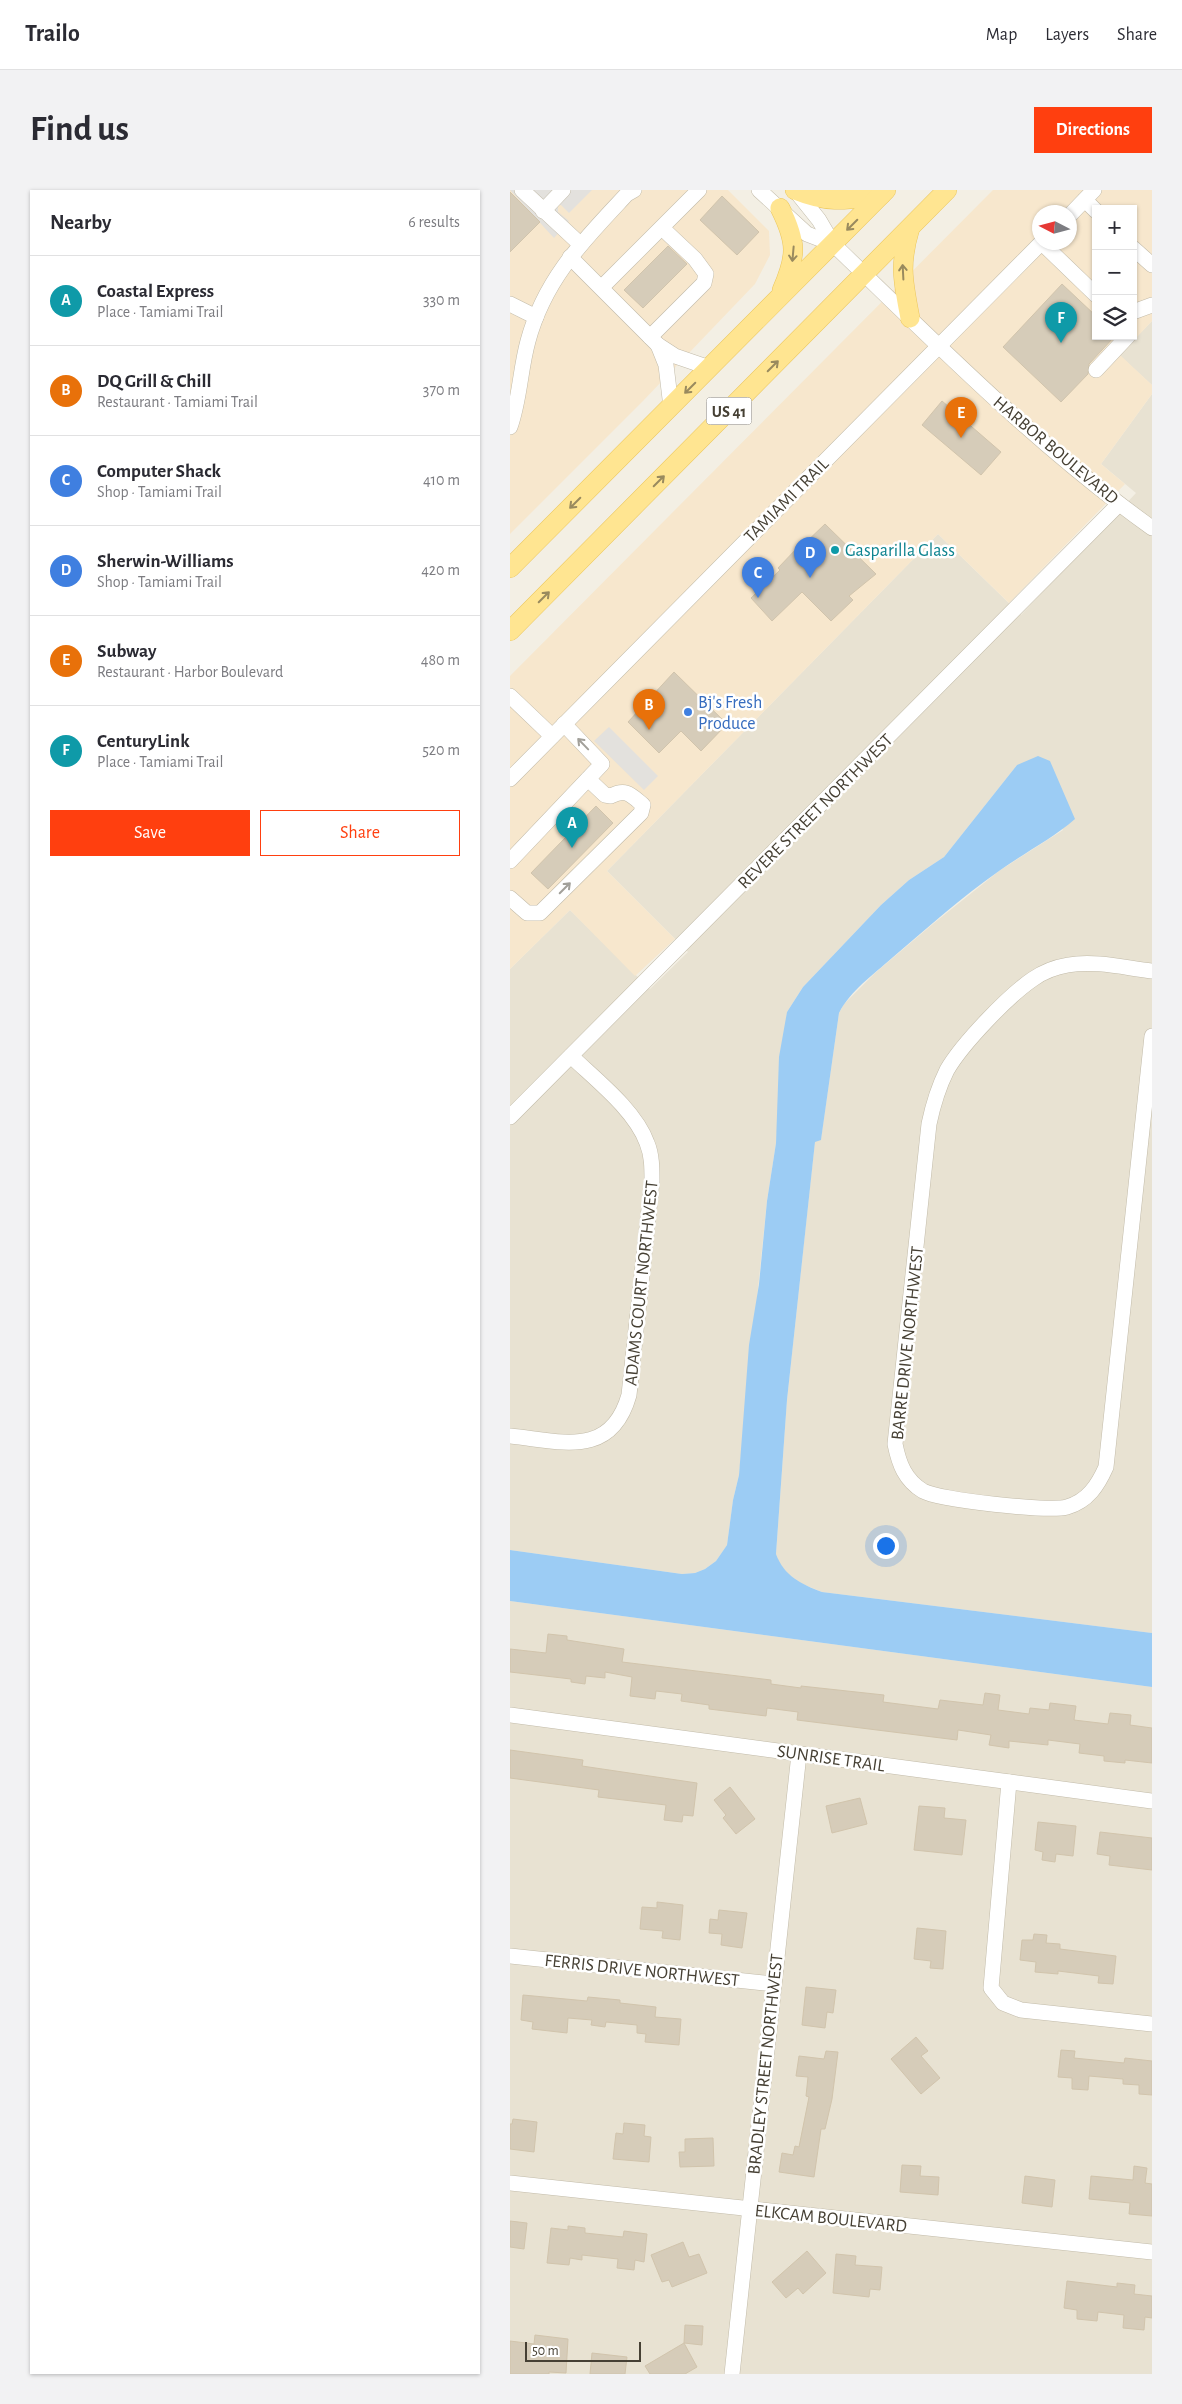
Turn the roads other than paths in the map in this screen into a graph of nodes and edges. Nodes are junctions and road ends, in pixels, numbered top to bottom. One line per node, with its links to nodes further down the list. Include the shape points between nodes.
1 (522, 190): 12 (street)
2 (563, 190): 12 (street)
3 (699, 190): 14 (street)
4 (760, 190): 10 (street, HARBOR BOULEVARD)
5 (795, 190): 8 (main road, via 816,199 835,201); 16 (street, HARBOR BOULEVARD)
6 (948, 190): 13 (main road, US 41)
7 (630, 191): 15 (street)
8 (884, 193): 16 (main road, US 41, one-way to 16)
9 (1089, 195): 11 (street)
10 (780, 208): 16 (street, HARBOR BOULEVARD, via 807,234); 25 (main road, one-way to 25, via 794,243 792,266)
11 (1077, 208)
12 (543, 211): 15 (street)
13 (910, 227): 22 (main road, US 41); 30 (main road, one-way to 13, via 902,272 903,252)
14 (662, 228): 23 (street); 32 (street, via 706,274 704,283)
15 (580, 244): 20 (street)
16 (833, 244): 22 (street, HARBOR BOULEVARD); 25 (main road, US 41)
17 (1035, 250): 33 (street, TAMIAMI TRAIL)
18 (1049, 250): 24 (street)
19 (1135, 250): 21 (street)
20 (570, 257): 23 (street); 29 (street, via 546,293)
21 (1152, 265)
22 (864, 274): 30 (street, HARBOR BOULEVARD); 42 (main road, US 41, one-way to 22)
23 (602, 287): 32 (street)
24 (1092, 291)
25 (777, 300): 34 (main road, US 41)
26 (510, 304): 29 (street)
27 (1152, 305): 28 (street)
28 (1137, 311)
29 (536, 317): 37 (street)
30 (910, 318): 33 (street, HARBOR BOULEVARD)
31 (1124, 340): 35 (street)
32 (654, 341): 34 (street, via 675,356); 36 (street, via 666,365)
33 (940, 346): 39 (street, HARBOR BOULEVARD, via 1034,435); 44 (street, TAMIAMI TRAIL)
34 (710, 368): 36 (main road, US 41, one-way to 36)
35 (1096, 370)
36 (671, 407): 41 (main road, US 41, one-way to 41)
37 (513, 412): 38 (street)
38 (510, 427)
39 (1119, 504): 40 (street, HARBOR BOULEVARD); 52 (street, REVERE STREET NORTHWEST)
40 (1152, 528)
41 (510, 568)
42 (510, 631)
43 (510, 696): 45 (street)
44 (564, 724): 45 (street, TAMIAMI TRAIL); 47 (street, one-way to 44, via 602,764)
45 (552, 736): 46 (street, TAMIAMI TRAIL)
46 (510, 779)
47 (588, 779): 48 (street); 49 (street, one-way to 47, via 527,913 540,913 641,813 642,806 629,792 605,795)
48 (510, 861)
49 (510, 898)
50 (1152, 971): 51 (street, BARRE DRIVE NORTHWEST, via 1070,965 1034,978 971,1038 939,1087 929,1124 895,1444 898,1463 908,1479 924,1492 942,1497 1048,1508 1067,1507 1084,1499 1098,1485 1106,1467)
51 (1152, 1036)
52 (571, 1056): 53 (street, REVERE STREET NORTHWEST); 54 (street, ADAMS COURT NORTHWEST, via 639,1125 652,1162 630,1395 624,1413 612,1429 595,1439 576,1443)
53 (510, 1117)
54 (510, 1436)
55 (510, 1715): 56 (street, SUNRISE TRAIL)
56 (798, 1754): 57 (street, SUNRISE TRAIL); 60 (street, BRADLEY STREET NORTHWEST)
57 (1009, 1782): 58 (street, SUNRISE TRAIL); 61 (street, via 991,1988 1003,2003 1020,2010)
58 (1152, 1800)
59 (510, 1956): 60 (street, FERRIS DRIVE NORTHWEST)
60 (774, 1984): 63 (street, BRADLEY STREET NORTHWEST)
61 (1152, 2024)
62 (510, 2183): 63 (street, ELKCAM BOULEVARD)
63 (750, 2209): 64 (street, ELKCAM BOULEVARD); 65 (street, BRADLEY STREET NORTHWEST)
64 (1152, 2252)
65 (732, 2374)

